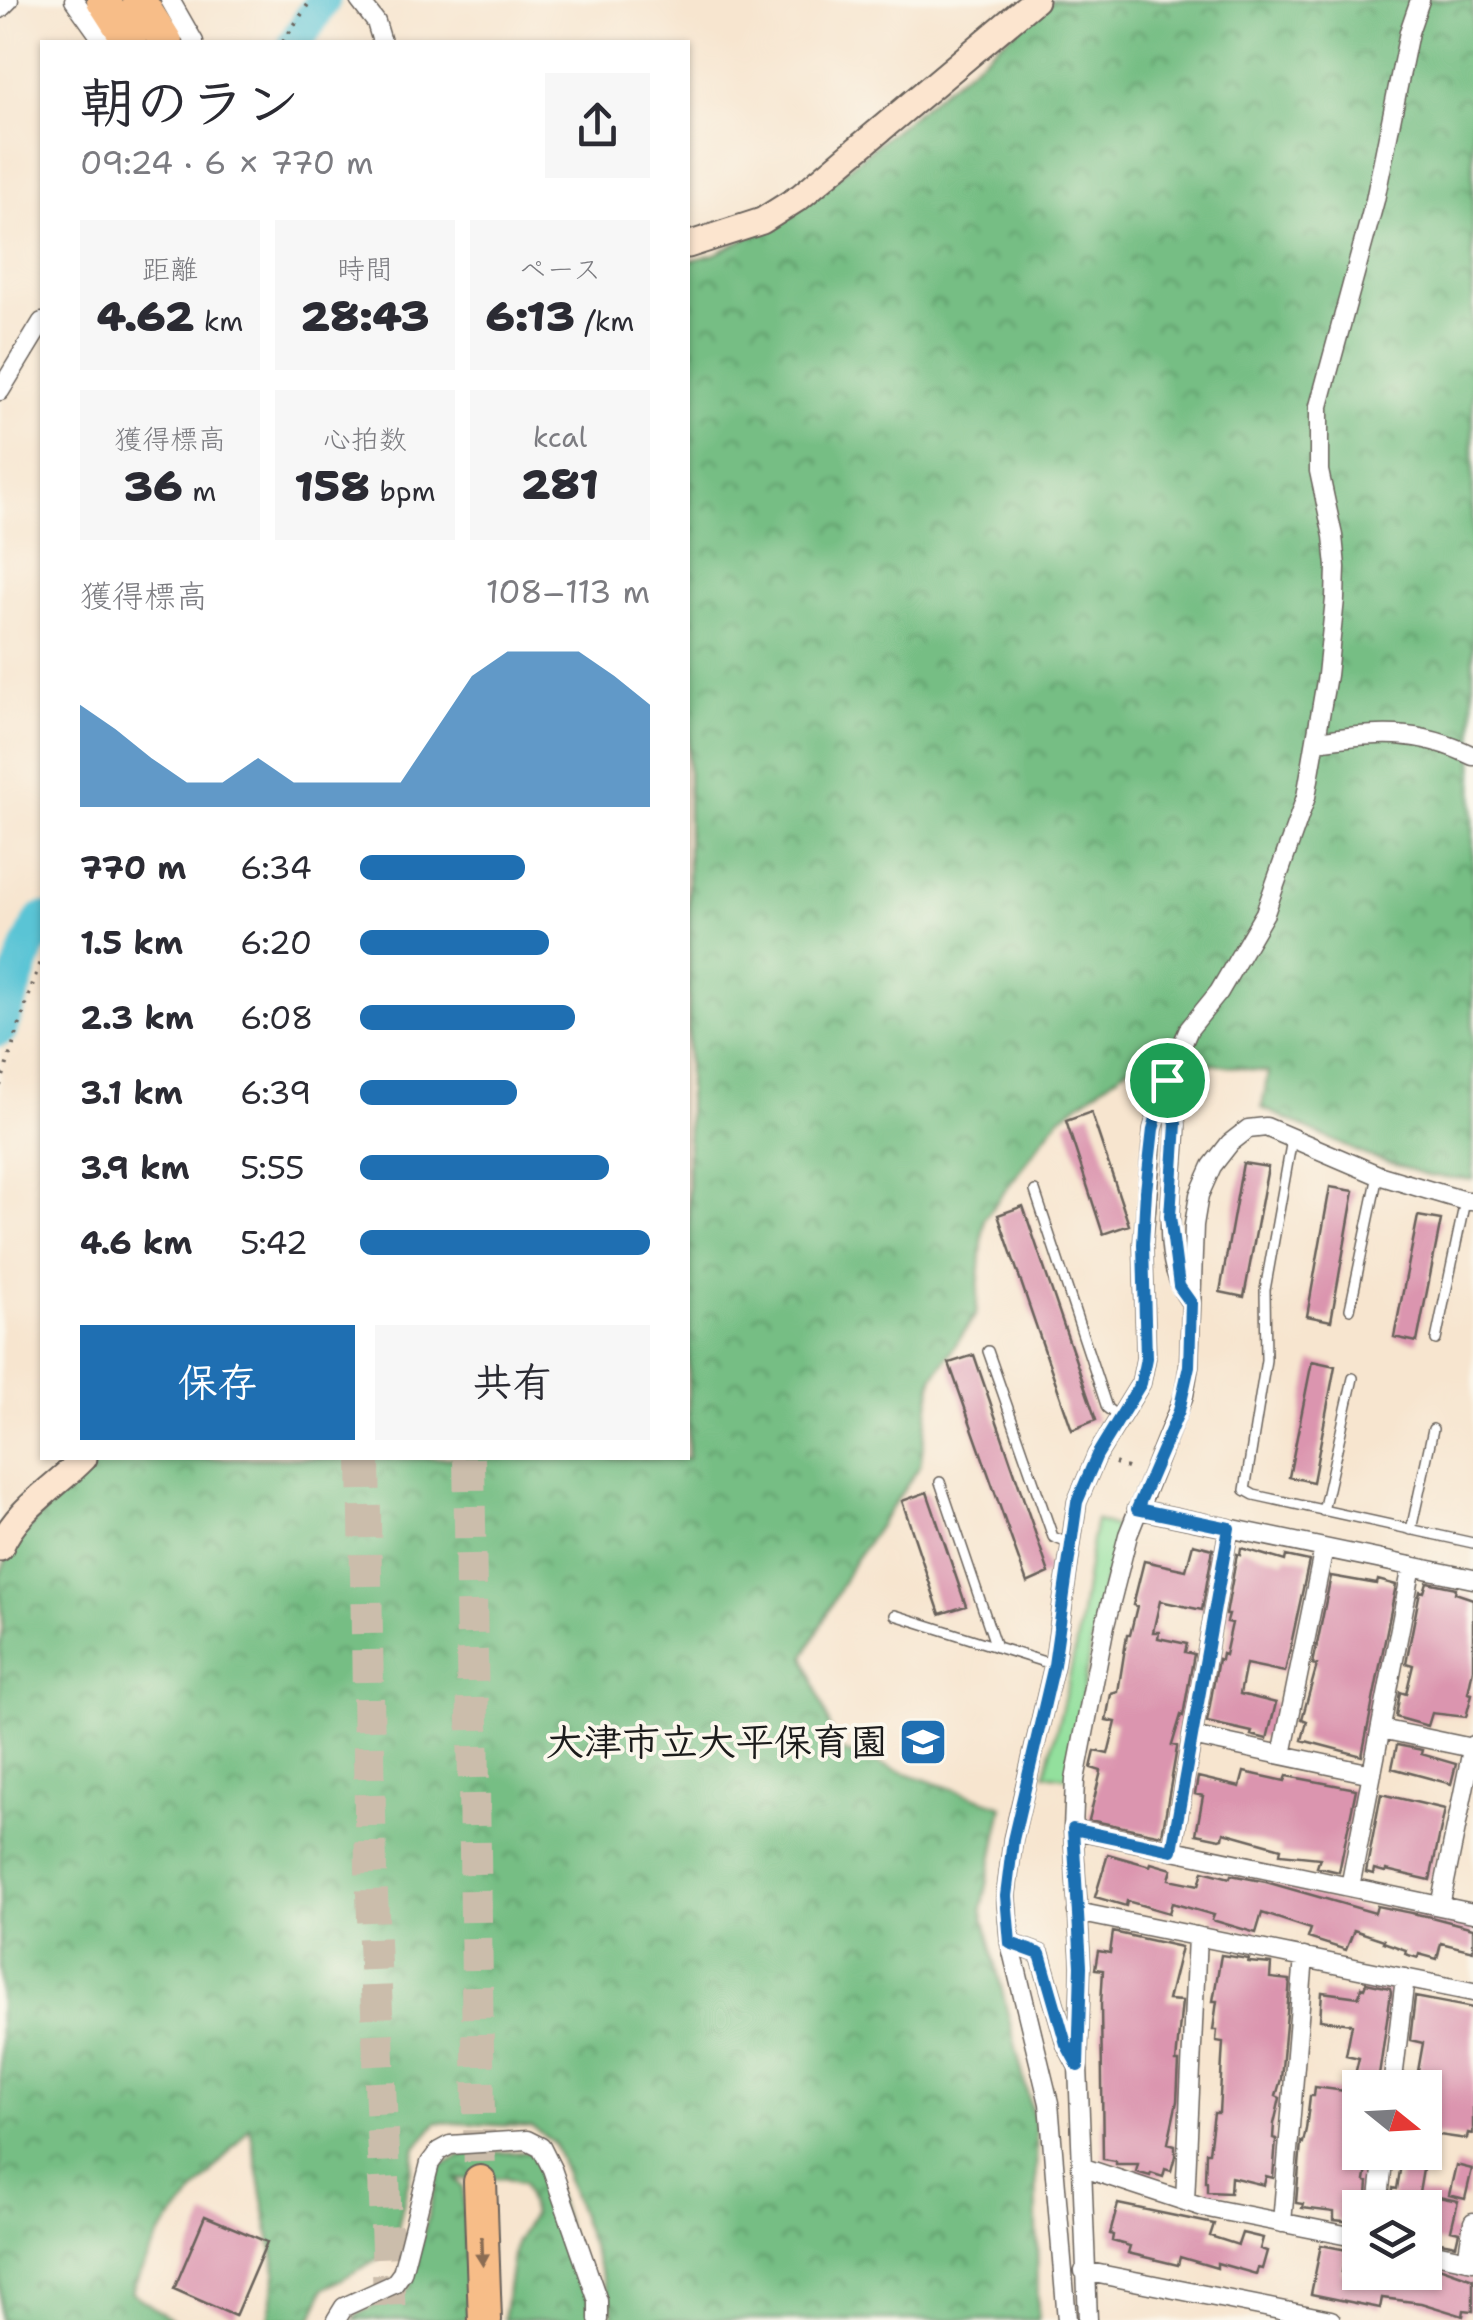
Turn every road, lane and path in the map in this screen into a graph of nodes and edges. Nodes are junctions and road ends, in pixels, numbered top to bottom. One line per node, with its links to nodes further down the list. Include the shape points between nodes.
1 (10, 0): 10 (street)
2 (74, 0): 11 (street)
3 (104, 0): 12 (highway)
4 (139, 0): 13 (highway)
5 (170, 0): 14 (street)
6 (310, 0): 15 (path)
7 (359, 0): 16 (street)
8 (1036, 0): 17 (main road, via 800,197 762,221)
9 (1420, 0): 20 (street, via 1319,406 1318,471 1336,568)
10 (0, 9)
11 (103, 40)
12 (129, 40)
13 (165, 40)
14 (193, 40)
15 (284, 40)
16 (381, 40)
17 (690, 244)
18 (40, 325): 19 (street)
19 (0, 391)
20 (1317, 741): 21 (street, via 1411,736); 23 (street, via 1306,798 1265,913 1189,1029)
21 (1473, 756)
22 (40, 961): 24 (path)
23 (1167, 1080): 29 (street, via 1176,1124 1174,1259 1179,1286); 34 (street, via 1146,1191 1146,1358 1141,1383)
24 (0, 1086)
25 (1292, 1136): 26 (street); 29 (street, via 1248,1129 1212,1166 1194,1225); 41 (lane, via 1265,1290 1266,1360 1245,1490)
26 (1378, 1175): 28 (street); 30 (lane)
27 (1035, 1192): 34 (lane, via 1107,1408)
28 (1469, 1201): 31 (lane)
29 (1191, 1303): 38 (street, via 1184,1394)
30 (1350, 1309)
31 (1436, 1340)
32 (988, 1351): 45 (lane, via 1053,1536)
33 (1352, 1378): 41 (lane)
34 (1120, 1418): 36 (street)
35 (1433, 1429): 43 (lane)
36 (1097, 1455): 38 (path); 45 (street, via 1077,1502)
37 (82, 1460): 46 (main road, via 21,1514)
38 (1150, 1478): 40 (street)
39 (940, 1482): 51 (lane)
40 (1137, 1509): 42 (street); 58 (street, via 1105,1625 1075,1780)
41 (1323, 1510): 43 (lane)
42 (1229, 1528): 47 (street); 54 (street)
43 (1411, 1530): 44 (lane)
44 (1473, 1543)
45 (1070, 1544): 52 (street)
46 (0, 1548)
47 (1324, 1548): 48 (street); 56 (street)
48 (1412, 1566): 49 (street); 53 (street)
49 (1473, 1579)
50 (895, 1615): 51 (lane)
51 (996, 1647): 52 (lane)
52 (1054, 1665): 65 (street, via 1013,1840 1006,1896)
53 (1381, 1729): 55 (street); 57 (street)
54 (1192, 1736): 56 (street); 59 (street)
55 (1473, 1746): 61 (street)
56 (1282, 1755): 57 (street)
57 (1372, 1774): 60 (street)
58 (1073, 1829): 59 (street); 62 (street)
59 (1172, 1850): 60 (street)
60 (1350, 1887): 61 (street)
61 (1440, 1906): 63 (street)
62 (1077, 1912): 64 (street); 69 (street)
63 (1473, 1913)
64 (1197, 1936): 66 (street); 73 (street)
65 (1010, 1943): 69 (street, via 1040,1954); 83 (street, via 1049,2103)
66 (1304, 1958): 67 (street); 74 (street)
67 (1405, 1978): 68 (street); 70 (street)
68 (1473, 1992)
69 (1078, 2066): 71 (street)
70 (1394, 2070)
71 (1081, 2168): 73 (street); 79 (street)
72 (480, 2182): 81 (highway, one-way to 81)
73 (1185, 2201): 74 (street)
74 (1282, 2222): 76 (street)
75 (1473, 2222): 78 (street)
76 (1342, 2234)
77 (1442, 2254): 78 (street)
78 (1470, 2260)
79 (1084, 2271): 84 (street); 85 (street)
80 (336, 2320): 82 (street, via 344,2307 394,2284 402,2273 430,2164 439,2152 526,2140 541,2147 552,2169 598,2301)
81 (485, 2320)
82 (598, 2320)
83 (1067, 2320)
84 (1088, 2320)
85 (1331, 2320)

